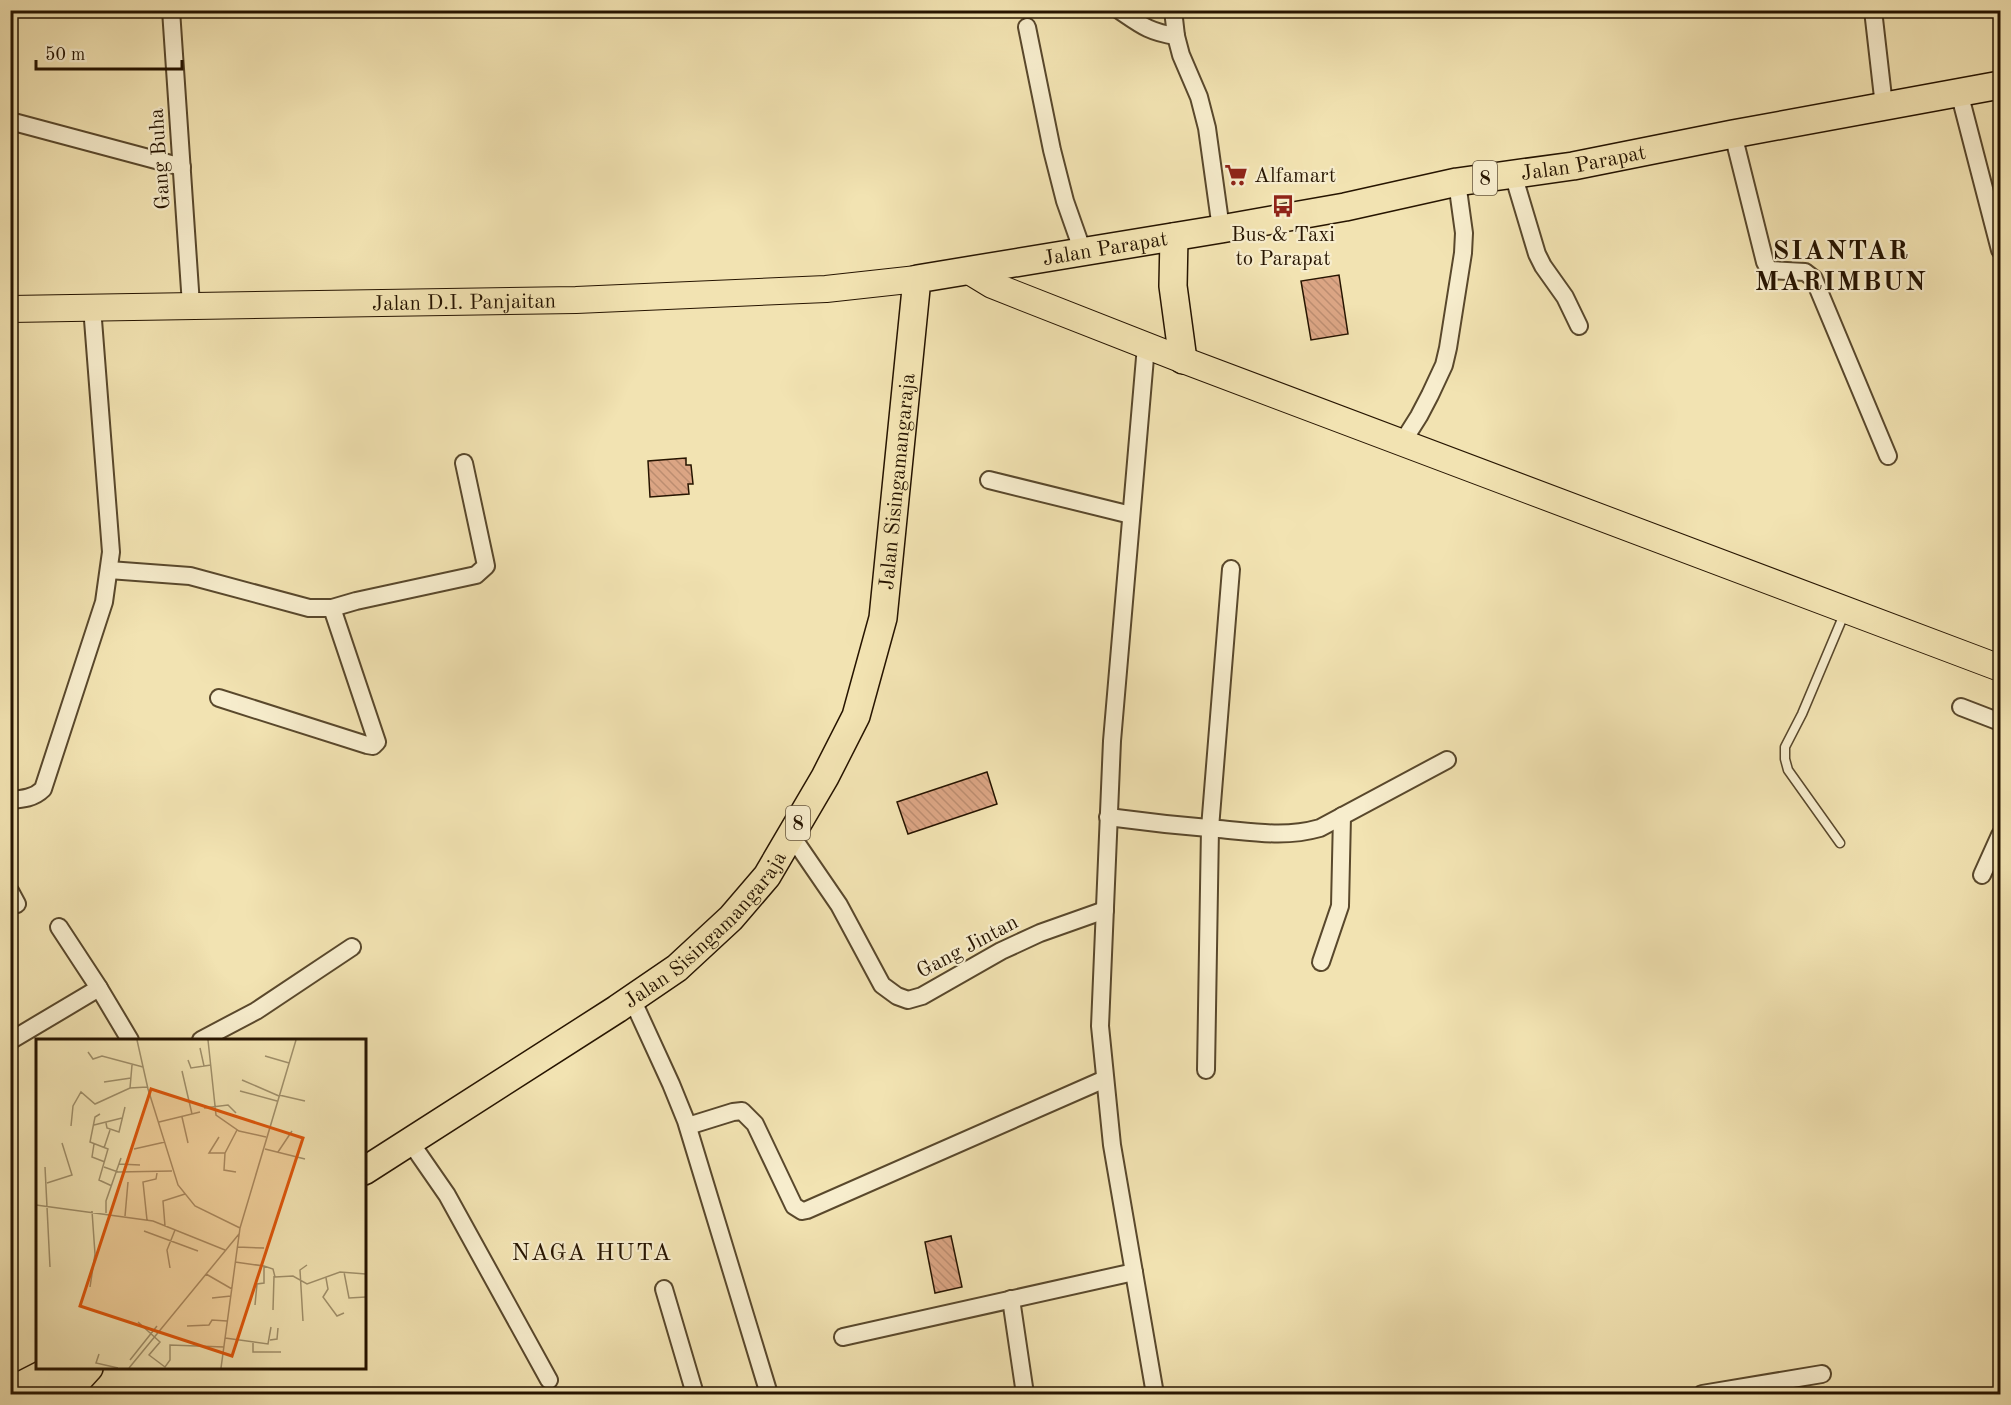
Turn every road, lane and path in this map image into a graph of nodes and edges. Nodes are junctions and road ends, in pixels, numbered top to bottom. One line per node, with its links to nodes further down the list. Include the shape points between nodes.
1 (171, 10): 12 (street, Gang Buha)
2 (1119, 10): 6 (street, via 1146,29)
3 (1173, 10): 6 (street)
4 (1873, 10): 9 (street)
5 (1027, 27): 18 (street, via 1052,150)
6 (1176, 36): 15 (street, via 1207,128)
7 (2001, 84): 8 (highway, Jalan Parapat / 8)
8 (1959, 92): 9 (highway, Jalan Parapat / 8); 17 (street)
9 (1884, 106): 11 (highway, Jalan Parapat / 8)
10 (10, 121): 12 (street)
11 (1733, 134): 13 (highway, Jalan Parapat / 8); 28 (street, via 1765,262 1769,270 1805,272 1814,279)
12 (182, 167): 21 (street, Gang Buha)
13 (1513, 174): 14 (highway, Jalan Parapat / 8); 24 (street, via 1542,266 1565,297)
14 (1457, 182): 15 (highway, Jalan Parapat / 8); 27 (street, via 1463,253 1448,348 1430,394)
15 (1221, 229): 16 (highway, Jalan Parapat / 8)
16 (1174, 237): 18 (highway, Jalan Parapat / 8); 26 (highway, via 1173,286)
17 (2001, 250)
18 (1083, 252): 19 (highway, Jalan Parapat / 8)
19 (969, 271): 20 (highway, Jalan Parapat / 8); 25 (main road, via 992,285)
20 (917, 279): 21 (main road, Jalan D.I. Panjaitan, via 826,289 576,300); 45 (highway, Jalan Sisingamangaraja / 8, via 883,618 856,716)
21 (191, 305): 22 (main road, Jalan D.I. Panjaitan)
22 (92, 307): 23 (main road, Jalan D.I. Panjaitan); 33 (street, via 111,552)
23 (10, 309)
24 (1579, 326)
25 (1146, 346): 26 (main road); 31 (street)
26 (1183, 360): 27 (main road)
27 (1402, 443): 35 (main road)
28 (1888, 456)
29 (464, 463): 34 (street, via 484,570)
30 (989, 480): 31 (street)
31 (1131, 515): 43 (street)
32 (1231, 569): 44 (street)
33 (109, 570): 34 (street, via 190,576 309,608); 41 (street, via 104,602 43,789 38,794)
34 (332, 608): 37 (street, via 377,742 373,746)
35 (1846, 610): 36 (main road); 47 (lane, via 1785,747 1788,770)
36 (2001, 668)
37 (219, 698)
38 (1961, 707): 39 (street)
39 (2001, 722)
40 (1447, 760): 42 (street)
41 (10, 800)
42 (1342, 816): 44 (street, via 1320,828 1283,835); 52 (street, via 1340,906)
43 (1108, 817): 44 (street); 49 (street)
44 (1210, 828): 58 (street)
45 (791, 835): 49 (street, Gang Jintan, via 839,905 882,984 908,1000 1040,933); 54 (highway, Jalan Sisingamangaraja / 8, via 767,876 731,918 677,968)
46 (2001, 835): 48 (street)
47 (1840, 843)
48 (1982, 875)
49 (1105, 910): 59 (street, via 1100,1026)
50 (59, 927): 53 (street)
51 (352, 946): 56 (street, via 256,1011)
52 (1321, 963)
53 (99, 988): 55 (street); 57 (street)
54 (632, 999): 60 (street); 61 (highway, Jalan Sisingamangaraja / 8)
55 (129, 1039)
56 (205, 1039)
57 (10, 1041)
58 (1206, 1070)
59 (1105, 1078): 60 (street, via 802,1211 794,1206 755,1124 742,1112); 63 (street)
60 (688, 1126): 75 (street)
61 (411, 1143): 62 (highway, Jalan Sisingamangaraja / 8); 70 (street, via 447,1195)
62 (366, 1171)
63 (1134, 1272): 65 (street); 76 (street)
64 (664, 1290): 74 (street)
65 (1011, 1299): 66 (street); 72 (street)
66 (843, 1337)
67 (53, 1369): 71 (highway)
68 (88, 1369): 73 (highway)
69 (1822, 1374): 77 (street)
70 (549, 1380)
71 (10, 1391)
72 (1025, 1394)
73 (58, 1395)
74 (695, 1395)
75 (769, 1395)
76 (1155, 1395)
77 (1702, 1395)

